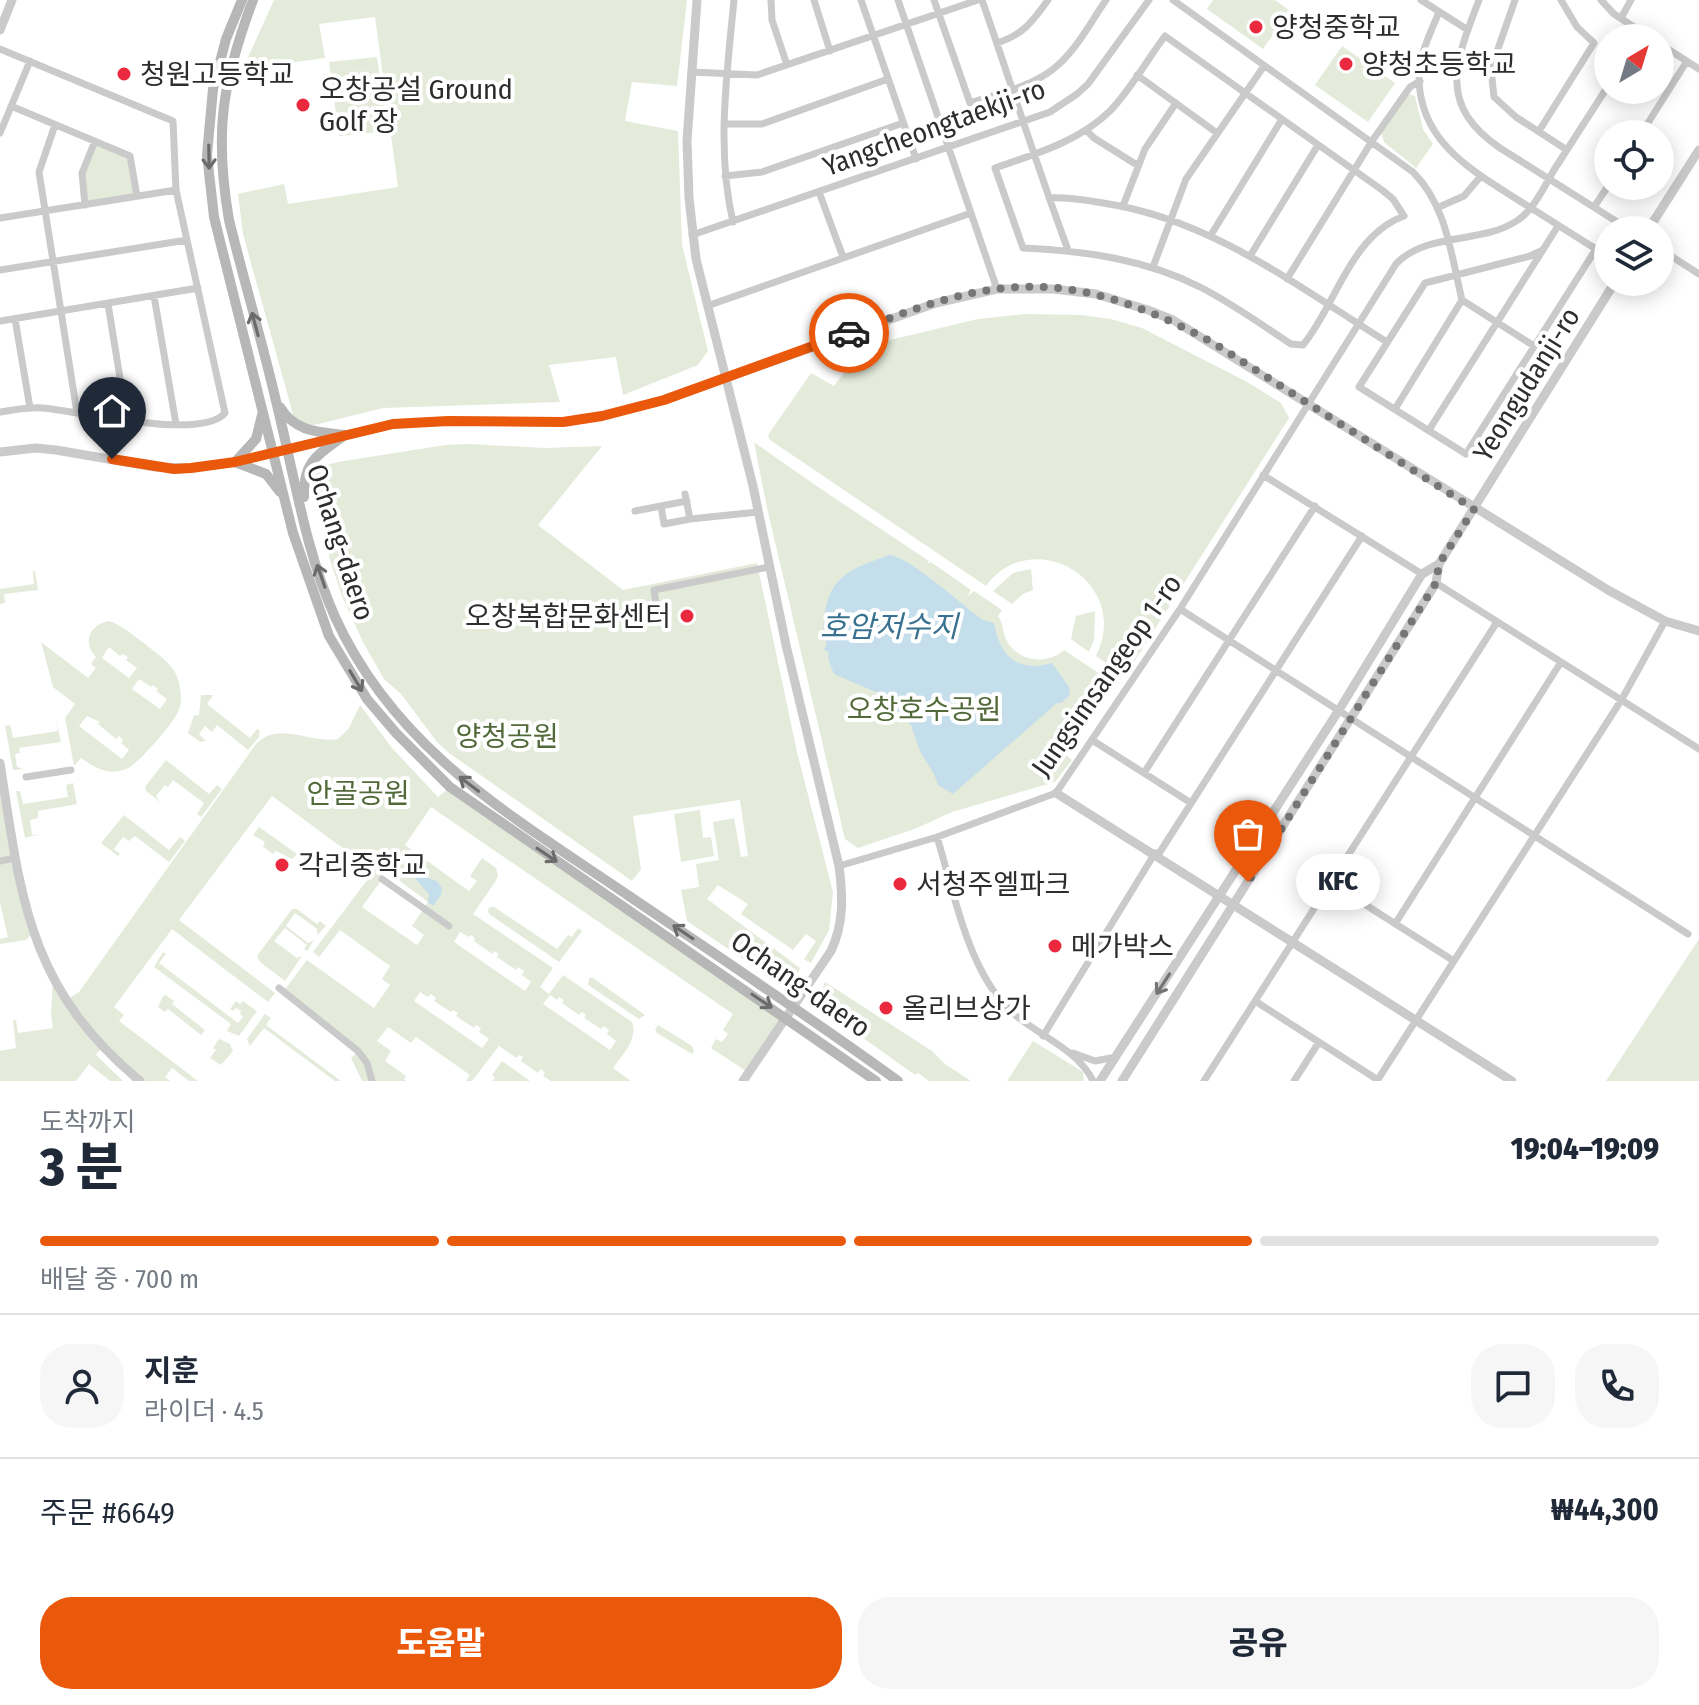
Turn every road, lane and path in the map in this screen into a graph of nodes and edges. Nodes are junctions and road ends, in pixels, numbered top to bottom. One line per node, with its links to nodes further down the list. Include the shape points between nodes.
1 (12, 0): 27 (street)
2 (242, 0): 123 (main road, Ochang-daero, one-way to 123, via 213,89 207,155 214,217)
3 (253, 0): 121 (main road, Ochang-daero, one-way to 3, via 223,187 221,111)
4 (697, 0): 39 (street)
5 (734, 0): 40 (street)
6 (771, 0): 36 (street)
7 (814, 0): 32 (street)
8 (861, 0): 29 (street)
9 (898, 0): 26 (street)
10 (934, 0): 23 (street)
11 (980, 0): 23 (street); 30 (street)
12 (1048, 0): 30 (street, via 1026,29)
13 (1106, 0): 44 (street, via 1059,64)
14 (1149, 0): 51 (street, Yangcheongtaekji-ro, via 1077,94)
15 (1173, 0): 37 (street)
16 (1421, 0): 22 (street)
17 (1479, 0): 28 (street)
18 (1515, 0): 56 (street, via 1491,69 1491,87 1501,106)
19 (1561, 0): 56 (street, via 1594,43)
20 (1601, 0): 24 (street)
21 (1631, 0): 24 (street)
22 (1439, 12): 28 (street); 43 (street)
23 (939, 14): 26 (street); 44 (street, via 970,103)
24 (1621, 18): 25 (street)
25 (1628, 24)
26 (906, 25): 29 (street); 62 (street)
27 (0, 30)
28 (1468, 30): 71 (street, via 1456,71 1466,116 1485,137)
29 (873, 36): 32 (street); 42 (street)
30 (997, 43): 44 (street)
31 (0, 49): 34 (street)
32 (830, 51): 36 (street)
33 (1674, 53): 35 (street)
34 (30, 61): 48 (street); 72 (street, via 173,121)
35 (1687, 61): 38 (street); 50 (street)
36 (787, 65): 40 (street, via 748,77)
37 (1264, 66): 45 (street); 60 (street)
38 (1699, 69)
39 (691, 72): 40 (street); 90 (street, via 687,141)
40 (727, 75): 53 (street)
41 (1137, 75): 45 (street, via 1165,36); 46 (street); 55 (street, via 1108,113)
42 (888, 79): 52 (street); 53 (street, via 762,124)
43 (1420, 81): 60 (street, via 1410,87); 70 (street, via 1441,141)
44 (1013, 88): 51 (street)
45 (1245, 93): 49 (street); 58 (street)
46 (1176, 103): 58 (street); 67 (street)
47 (1596, 104): 63 (street)
48 (11, 106): 54 (street); 57 (street)
49 (1282, 119): 61 (street); 91 (street)
50 (1650, 120)
51 (1025, 121): 62 (street, Yangcheongtaekji-ro); 65 (street)
52 (903, 123): 66 (street); 69 (street, via 762,172)
53 (724, 124): 69 (street)
54 (55, 125): 59 (street); 82 (street, via 39,172)
55 (1086, 130): 65 (street); 67 (street)
56 (1539, 131): 63 (street)
57 (0, 133)
58 (1217, 133): 87 (street, via 1186,179)
59 (95, 141): 74 (street, via 130,156); 77 (street, via 82,173)
60 (1372, 141): 68 (street); 79 (street, via 1413,172)
61 (1318, 145): 68 (street); 96 (street)
62 (948, 147): 66 (street, Yangcheongtaekji-ro); 83 (street)
63 (1567, 150): 71 (street)
64 (1699, 150): 85 (street)
65 (1033, 155): 75 (street); 94 (street, via 995,168 1018,236 1023,248)
66 (916, 159): 73 (street, Yangcheongtaekji-ro)
67 (1137, 165): 78 (street)
68 (1353, 170): 104 (street); 111 (street, via 1393,199 1404,216 1368,242)
69 (725, 176): 88 (street)
70 (1481, 176): 79 (street, via 1464,196); 81 (street)
71 (1549, 179): 80 (street); 81 (street)
72 (176, 190): 74 (street); 92 (street)
73 (819, 192): 88 (street, Yangcheongtaekji-ro); 97 (street)
74 (137, 196): 77 (street)
75 (1049, 198): 78 (street); 94 (street)
76 (1599, 200): 80 (street)
77 (85, 205): 82 (street)
78 (1123, 206): 87 (street)
79 (1439, 207): 93 (street)
80 (1594, 207): 84 (street)
81 (1530, 208): 89 (street); 93 (street, Jungsimsangeop 1-ro, via 1508,226)
82 (44, 211): 86 (street); 99 (street)
83 (971, 213): 97 (street); 106 (street)
84 (1608, 216)
85 (1657, 216)
86 (0, 218)
87 (1171, 219): 91 (street); 100 (street)
88 (733, 222): 90 (street, Yangcheongtaekji-ro)
89 (1558, 226): 95 (street); 119 (street, via 1596,249)
90 (692, 235): 112 (street)
91 (1211, 235): 96 (street)
92 (187, 240): 99 (street); 105 (street)
93 (1448, 241): 103 (street); 117 (street, Jungsimsangeop 1-ro, via 1402,258)
94 (1068, 250): 100 (street)
95 (1543, 250): 103 (street); 116 (street)
96 (1250, 256): 104 (street)
97 (843, 257): 112 (street)
98 (1674, 258): 102 (street)
99 (52, 261): 101 (street); 113 (street)
100 (1153, 267): 111 (street, via 1203,288 1296,346 1305,343)
101 (0, 270)
102 (1699, 274)
103 (1456, 275): 109 (street); 118 (street, via 1425,283)
104 (1287, 279): 111 (street)
105 (198, 288): 107 (street); 129 (street, via 225,413 213,421)
106 (997, 289): 120 (street, via 936,303); 122 (street, via 1071,290 1148,310 1215,344)
107 (154, 296): 110 (street); 129 (street)
108 (1606, 296): 140 (street, Yeongudanji-ro)
109 (1462, 300): 116 (street); 125 (street)
110 (108, 304): 113 (street); 128 (street)
111 (1328, 305): 117 (street)
112 (707, 306): 120 (street)
113 (60, 311): 114 (street); 127 (street)
114 (15, 319): 115 (street); 124 (street)
115 (0, 321)
116 (1497, 322): 119 (street); 130 (street)
117 (1358, 324): 118 (street); 122 (street, Jungsimsangeop 1-ro)
118 (1387, 342): 125 (street, via 1359,387)
119 (1534, 346): 130 (street, via 1466,454)
120 (724, 377): 131 (street, via 664,400 582,420 403,423); 142 (street)
121 (276, 400): 131 (main road, via 293,423); 132 (main road, Ochang-daero)
122 (1309, 405): 136 (street, Jungsimsangeop 1-ro); 140 (street)
123 (263, 406): 133 (main road, Ochang-daero); 135 (main road, via 256,439)
124 (30, 408): 126 (street); 127 (street)
125 (1395, 409): 130 (street)
126 (0, 412)
127 (77, 413): 128 (street)
128 (127, 421): 129 (street)
129 (176, 424)
130 (1429, 430)
131 (345, 435): 132 (street); 143 (main road, via 308,465)
132 (287, 448): 133 (street); 143 (main road, Ochang-daero)
133 (274, 451): 135 (street); 137 (main road, Ochang-daero)
134 (0, 452): 135 (street, via 36,448 174,469)
135 (235, 462): 137 (main road, via 266,474)
136 (1263, 475): 139 (street); 151 (street, Jungsimsangeop 1-ro)
137 (286, 504): 189 (main road, Ochang-daero, one-way to 189, via 329,636 367,699 423,760 489,815)
138 (661, 506): 141 (street); 144 (street, via 664,524); 144 (street, via 686,497)
139 (1315, 506): 145 (street); 155 (street)
140 (1474, 509): 146 (street, Yeongudanji-ro); 152 (street)
141 (635, 511)
142 (758, 512): 144 (street); 147 (street)
143 (304, 515): 188 (main road, Ochang-daero, one-way to 143, via 511,815 419,740 389,706 350,646 326,591)
144 (690, 519)
145 (1362, 536): 148 (street); 157 (street)
146 (1439, 564): 148 (street); 149 (street)
147 (769, 567): 150 (street, via 654,590); 176 (street)
148 (1422, 574): 159 (street)
149 (1436, 583): 153 (street); 160 (street)
150 (656, 603)
151 (1180, 609): 155 (street); 161 (street, Jungsimsangeop 1-ro)
152 (1665, 621): 154 (street); 158 (street)
153 (1497, 622): 156 (street); 163 (street)
154 (1699, 631)
155 (1229, 640): 157 (street); 166 (street)
156 (1561, 662): 158 (street); 169 (street)
157 (1276, 670): 159 (street); 170 (street)
158 (1622, 699): 162 (street); 171 (street)
159 (1339, 710): 160 (street); 179 (street)
160 (1350, 717): 163 (street); 180 (street)
161 (1092, 740): 166 (street); 168 (street, Jungsimsangeop 1-ro)
162 (1699, 749)
163 (1411, 756): 169 (street); 178 (street)
164 (0, 763): 174 (street)
165 (71, 770): 167 (street)
166 (1144, 773): 170 (street)
167 (26, 777)
168 (1056, 793): 172 (street, Jungsimsangeop 1-ro); 173 (street)
169 (1476, 797): 171 (street); 181 (street)
170 (1191, 803): 173 (street)
171 (1534, 835): 183 (street); 185 (street)
172 (937, 837): 176 (street, Jungsimsangeop 1-ro); 191 (street, via 988,984 1017,1018)
173 (1156, 854): 179 (street); 191 (street)
174 (15, 858): 175 (street); 197 (street, via 28,919 53,979 90,1033)
175 (0, 861)
176 (839, 866): 188 (street, via 842,912 836,940)
177 (382, 879): 182 (street)
178 (1331, 883): 181 (street); 184 (street)
179 (1221, 895): 180 (street); 194 (street, one-way to 194)
180 (1234, 903): 184 (street); 195 (street)
181 (1395, 924): 185 (street)
182 (449, 926)
183 (1688, 934)
184 (1293, 941): 187 (street); 190 (street)
185 (1454, 961): 190 (street)
186 (279, 988): 198 (street, via 358,1051)
187 (1255, 1001): 192 (street); 204 (street)
188 (795, 1006): 189 (street); 201 (main road, Ochang-daero)
189 (786, 1018): 199 (street); 200 (main road, Ochang-daero)
190 (1416, 1021): 196 (street); 206 (street)
191 (1043, 1036): 193 (street)
192 (1319, 1042): 196 (street); 205 (street)
193 (1067, 1051): 194 (street, via 1095,1061); 202 (street, via 1087,1067)
194 (1116, 1057): 203 (street)
195 (1126, 1078)
196 (1378, 1080)
197 (140, 1081)
198 (372, 1081)
199 (743, 1081)
200 (876, 1081)
201 (898, 1081)
202 (1093, 1081)
203 (1100, 1081)
204 (1204, 1081)
205 (1294, 1081)
206 (1512, 1081)

